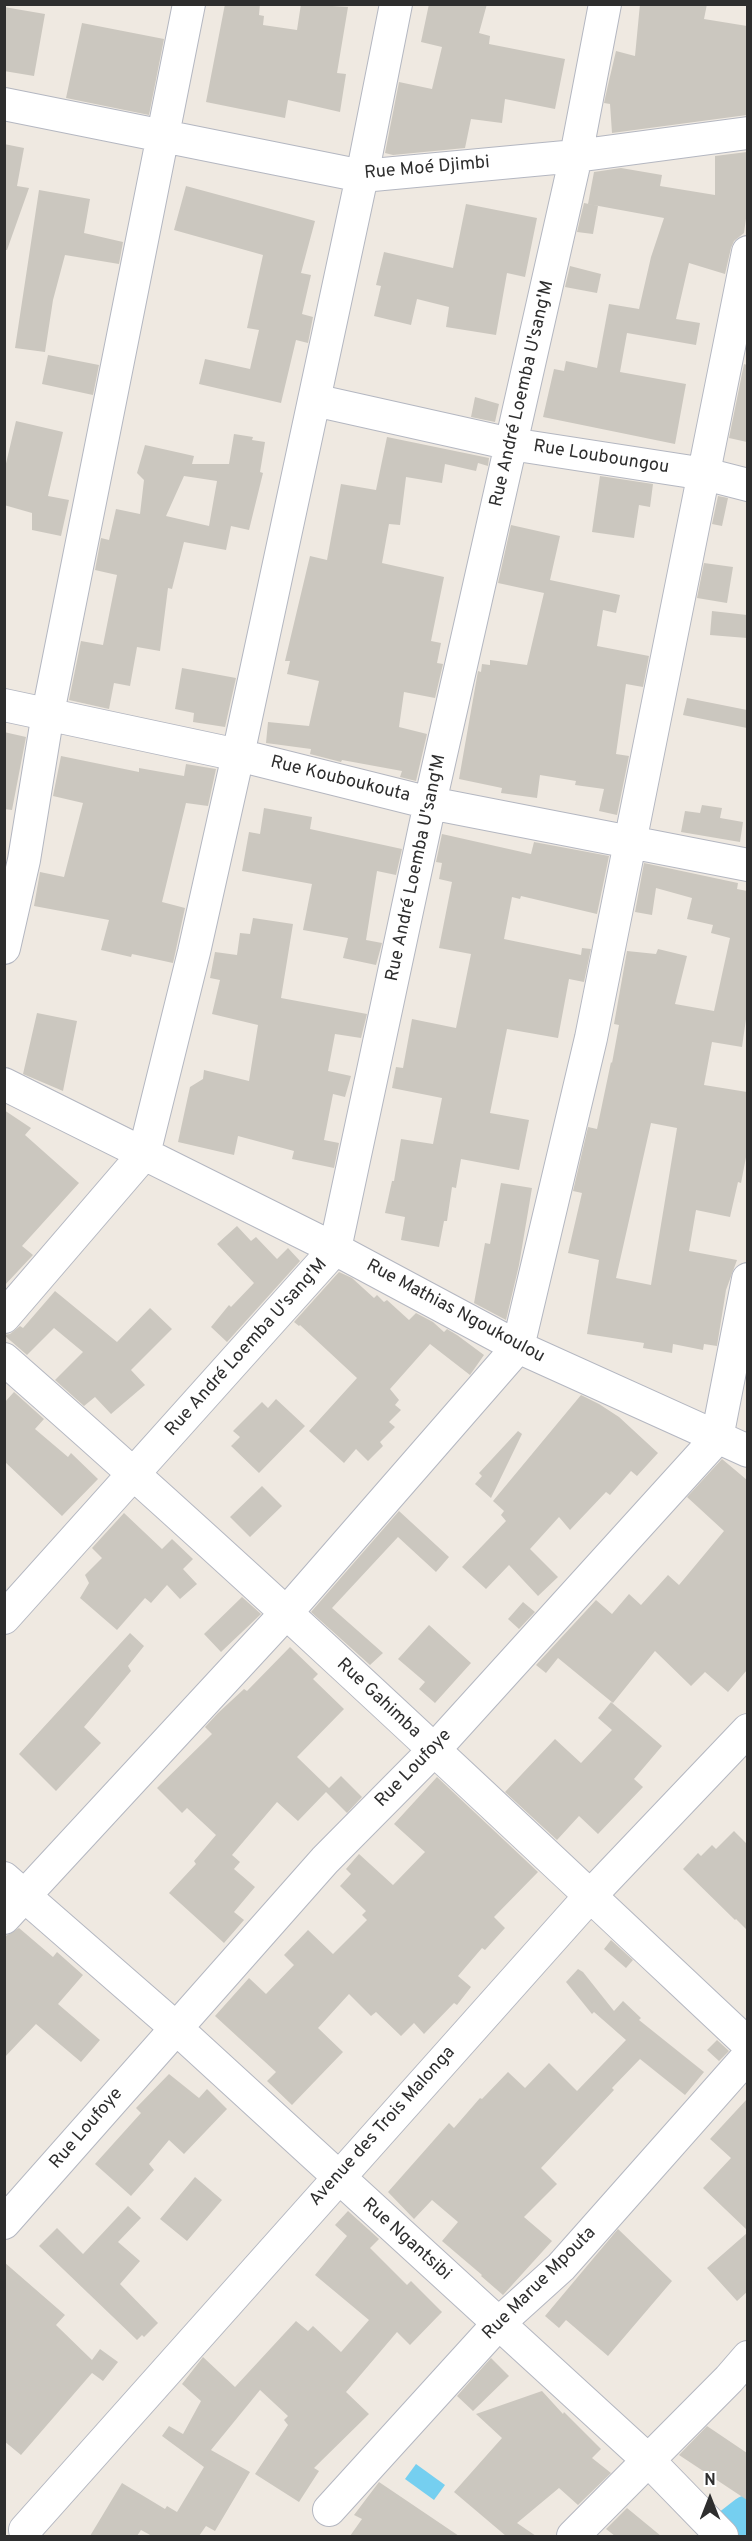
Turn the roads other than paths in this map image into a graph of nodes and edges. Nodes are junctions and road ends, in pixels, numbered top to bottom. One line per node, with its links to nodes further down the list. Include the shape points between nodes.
1 (189, 4): 6 (street)
2 (396, 4): 8 (street)
3 (605, 4): 7 (street, Rue André Loemba U'sang'M)
4 (4, 104): 6 (street, Rue Moé Djimbi)
5 (747, 133): 7 (street, Rue Moé Djimbi)
6 (164, 135): 8 (street, Rue Moé Djimbi); 15 (street)
7 (576, 156): 8 (street, Rue Moé Djimbi); 11 (street, Rue André Loemba U'sang'M)
8 (362, 176): 10 (street)
9 (747, 252): 12 (street)
10 (314, 400): 11 (street, Rue Louboungou); 16 (street)
11 (512, 444): 12 (street, Rue Louboungou); 17 (street, Rue André Loemba U'sang'M)
12 (705, 474): 13 (street, Rue Louboungou); 18 (street)
13 (747, 485)
14 (4, 705): 15 (street, Rue Kouboukouta)
15 (48, 713): 16 (street, Rue Kouboukouta); 20 (street, via 24,860)
16 (237, 755): 17 (street, Rue Kouboukouta); 22 (street)
17 (430, 803): 18 (street, Rue Kouboukouta); 23 (street, Rue André Loemba U'sang'M)
18 (629, 841): 19 (street, Rue Kouboukouta); 26 (street, via 591,1038)
19 (747, 865)
20 (4, 948)
21 (4, 1084): 22 (street, Rue Mathias Ngoukoulou)
22 (144, 1154): 23 (street, Rue Mathias Ngoukoulou); 25 (street)
23 (335, 1249): 26 (street, Rue Mathias Ngoukoulou); 30 (street, Rue André Loemba U'sang'M)
24 (747, 1279): 28 (street)
25 (4, 1317)
26 (518, 1347): 28 (street, Rue Mathias Ngoukoulou); 31 (street)
27 (4, 1359): 30 (street, Rue Gahimba)
28 (717, 1438): 29 (street, Rue Mathias Ngoukoulou); 34 (street, Rue Loufoye)
29 (747, 1451)
30 (135, 1474): 31 (street, Rue Gahimba); 32 (street, Rue André Loemba U'sang'M)
31 (287, 1612): 34 (street, Rue Gahimba); 36 (street)
32 (4, 1618)
33 (747, 1730): 35 (street, Avenue des Trois Malonga)
34 (434, 1751): 35 (street, Rue Gahimba); 37 (street, Rue Loufoye, via 325,1860)
35 (590, 1896): 38 (street, Rue Gahimba); 40 (street, Avenue des Trois Malonga)
36 (11, 1897): 37 (street, Rue Ngantsibi, via 94,1954)
37 (176, 2028): 40 (street, Rue Ngantsibi); 41 (street, Rue Loufoye)
38 (747, 2044)
39 (747, 2056): 42 (street, Rue Marue Mpouta, via 561,2267)
40 (338, 2178): 42 (street, Rue Ngantsibi); 46 (street, Avenue des Trois Malonga)
41 (4, 2223)
42 (499, 2324): 44 (street, Rue Ngantsibi); 45 (street, Rue Marue Mpouta)
43 (747, 2356): 44 (street)
44 (649, 2461): 47 (street); 48 (street, Rue Ngantsibi)
45 (329, 2510)
46 (22, 2529)
47 (573, 2536)
48 (722, 2536)

